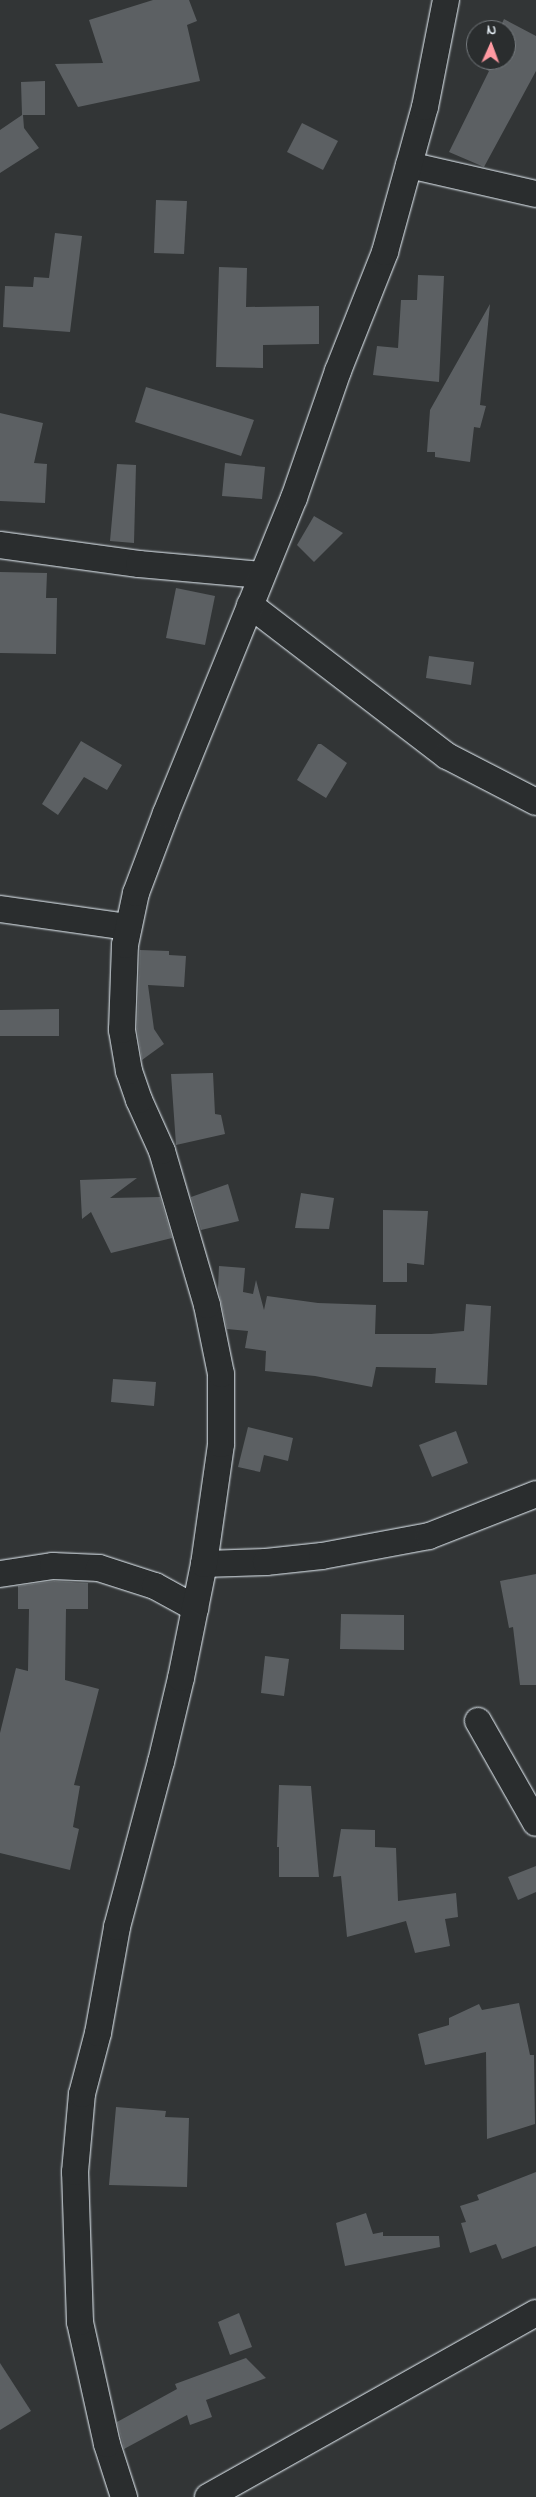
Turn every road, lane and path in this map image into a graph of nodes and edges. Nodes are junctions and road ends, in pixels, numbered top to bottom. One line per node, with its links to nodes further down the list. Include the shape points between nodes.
1 (446, 0): 2 (street, via 425,107)
2 (409, 165): 3 (street); 5 (street, via 385,252)
3 (536, 194)
4 (0, 545): 5 (street, via 139,564)
5 (262, 576): 6 (street)
6 (250, 604): 7 (street, via 448,756); 9 (street, via 166,813 136,893)
7 (536, 802)
8 (0, 909): 9 (street)
9 (128, 927): 11 (street, via 124,945 122,1030 129,1071 162,1151 207,1305 220,1374 221,1444)
10 (536, 1494): 11 (street, via 429,1536 322,1556)
11 (204, 1564): 13 (street)
12 (0, 1574): 13 (street, via 54,1566 99,1568 155,1586)
13 (195, 1608): 17 (street, via 161,1762 117,1927 98,2033 82,2094 75,2172 80,2322 107,2444)
14 (478, 1721): 15 (street)
15 (536, 1823)
16 (536, 2313): 18 (street)
17 (124, 2497)
18 (208, 2497)

